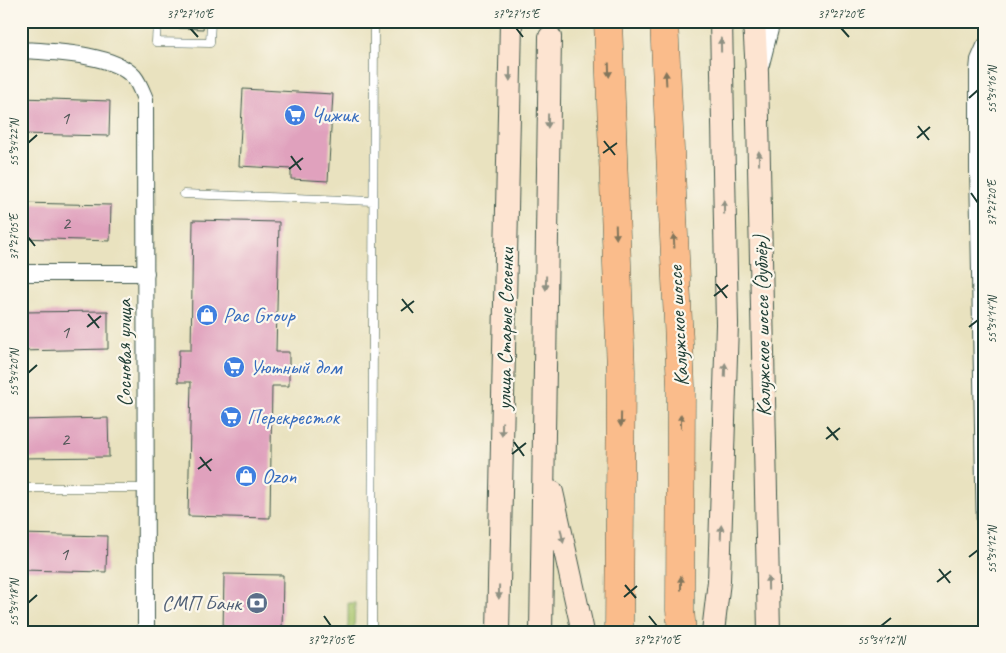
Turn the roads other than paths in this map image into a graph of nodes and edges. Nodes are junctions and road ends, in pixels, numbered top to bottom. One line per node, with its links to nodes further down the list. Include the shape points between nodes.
1 (157, 21): 2 (lane, via 156,42 210,43)
2 (211, 21)
3 (374, 21): 15 (lane)
4 (608, 21): 27 (highway, one-way to 27, via 621,371)
5 (664, 21): 28 (highway, Калужское шоссе, one-way to 5, via 681,386)
6 (721, 21): 29 (main road, one-way to 6, via 720,581 726,324)
7 (754, 21): 13 (main road, Калужское шоссе (дублёр))
8 (770, 21): 13 (street)
9 (511, 23): 24 (main road, улица Старые Сосенки, one-way to 24)
10 (550, 37): 18 (main road, one-way to 18)
11 (985, 46): 21 (street, via 978,71 978,169)
12 (21, 50): 17 (street, Сосновая улица, via 99,58 135,78 144,99)
13 (757, 74): 30 (main road, Калужское шоссе (дублёр), one-way to 13)
14 (184, 194): 15 (lane)
15 (373, 201): 23 (lane)
16 (21, 273): 17 (street)
17 (146, 273): 20 (street, Сосновая улица)
18 (544, 454): 25 (main road); 26 (main road, one-way to 26)
19 (21, 488): 20 (lane)
20 (145, 488): 22 (street, Сосновая улица)
21 (985, 533)
22 (146, 632)
23 (372, 632)
24 (498, 632)
25 (541, 632)
26 (583, 632)
27 (619, 632)
28 (682, 632)
29 (713, 632)
30 (769, 632)

